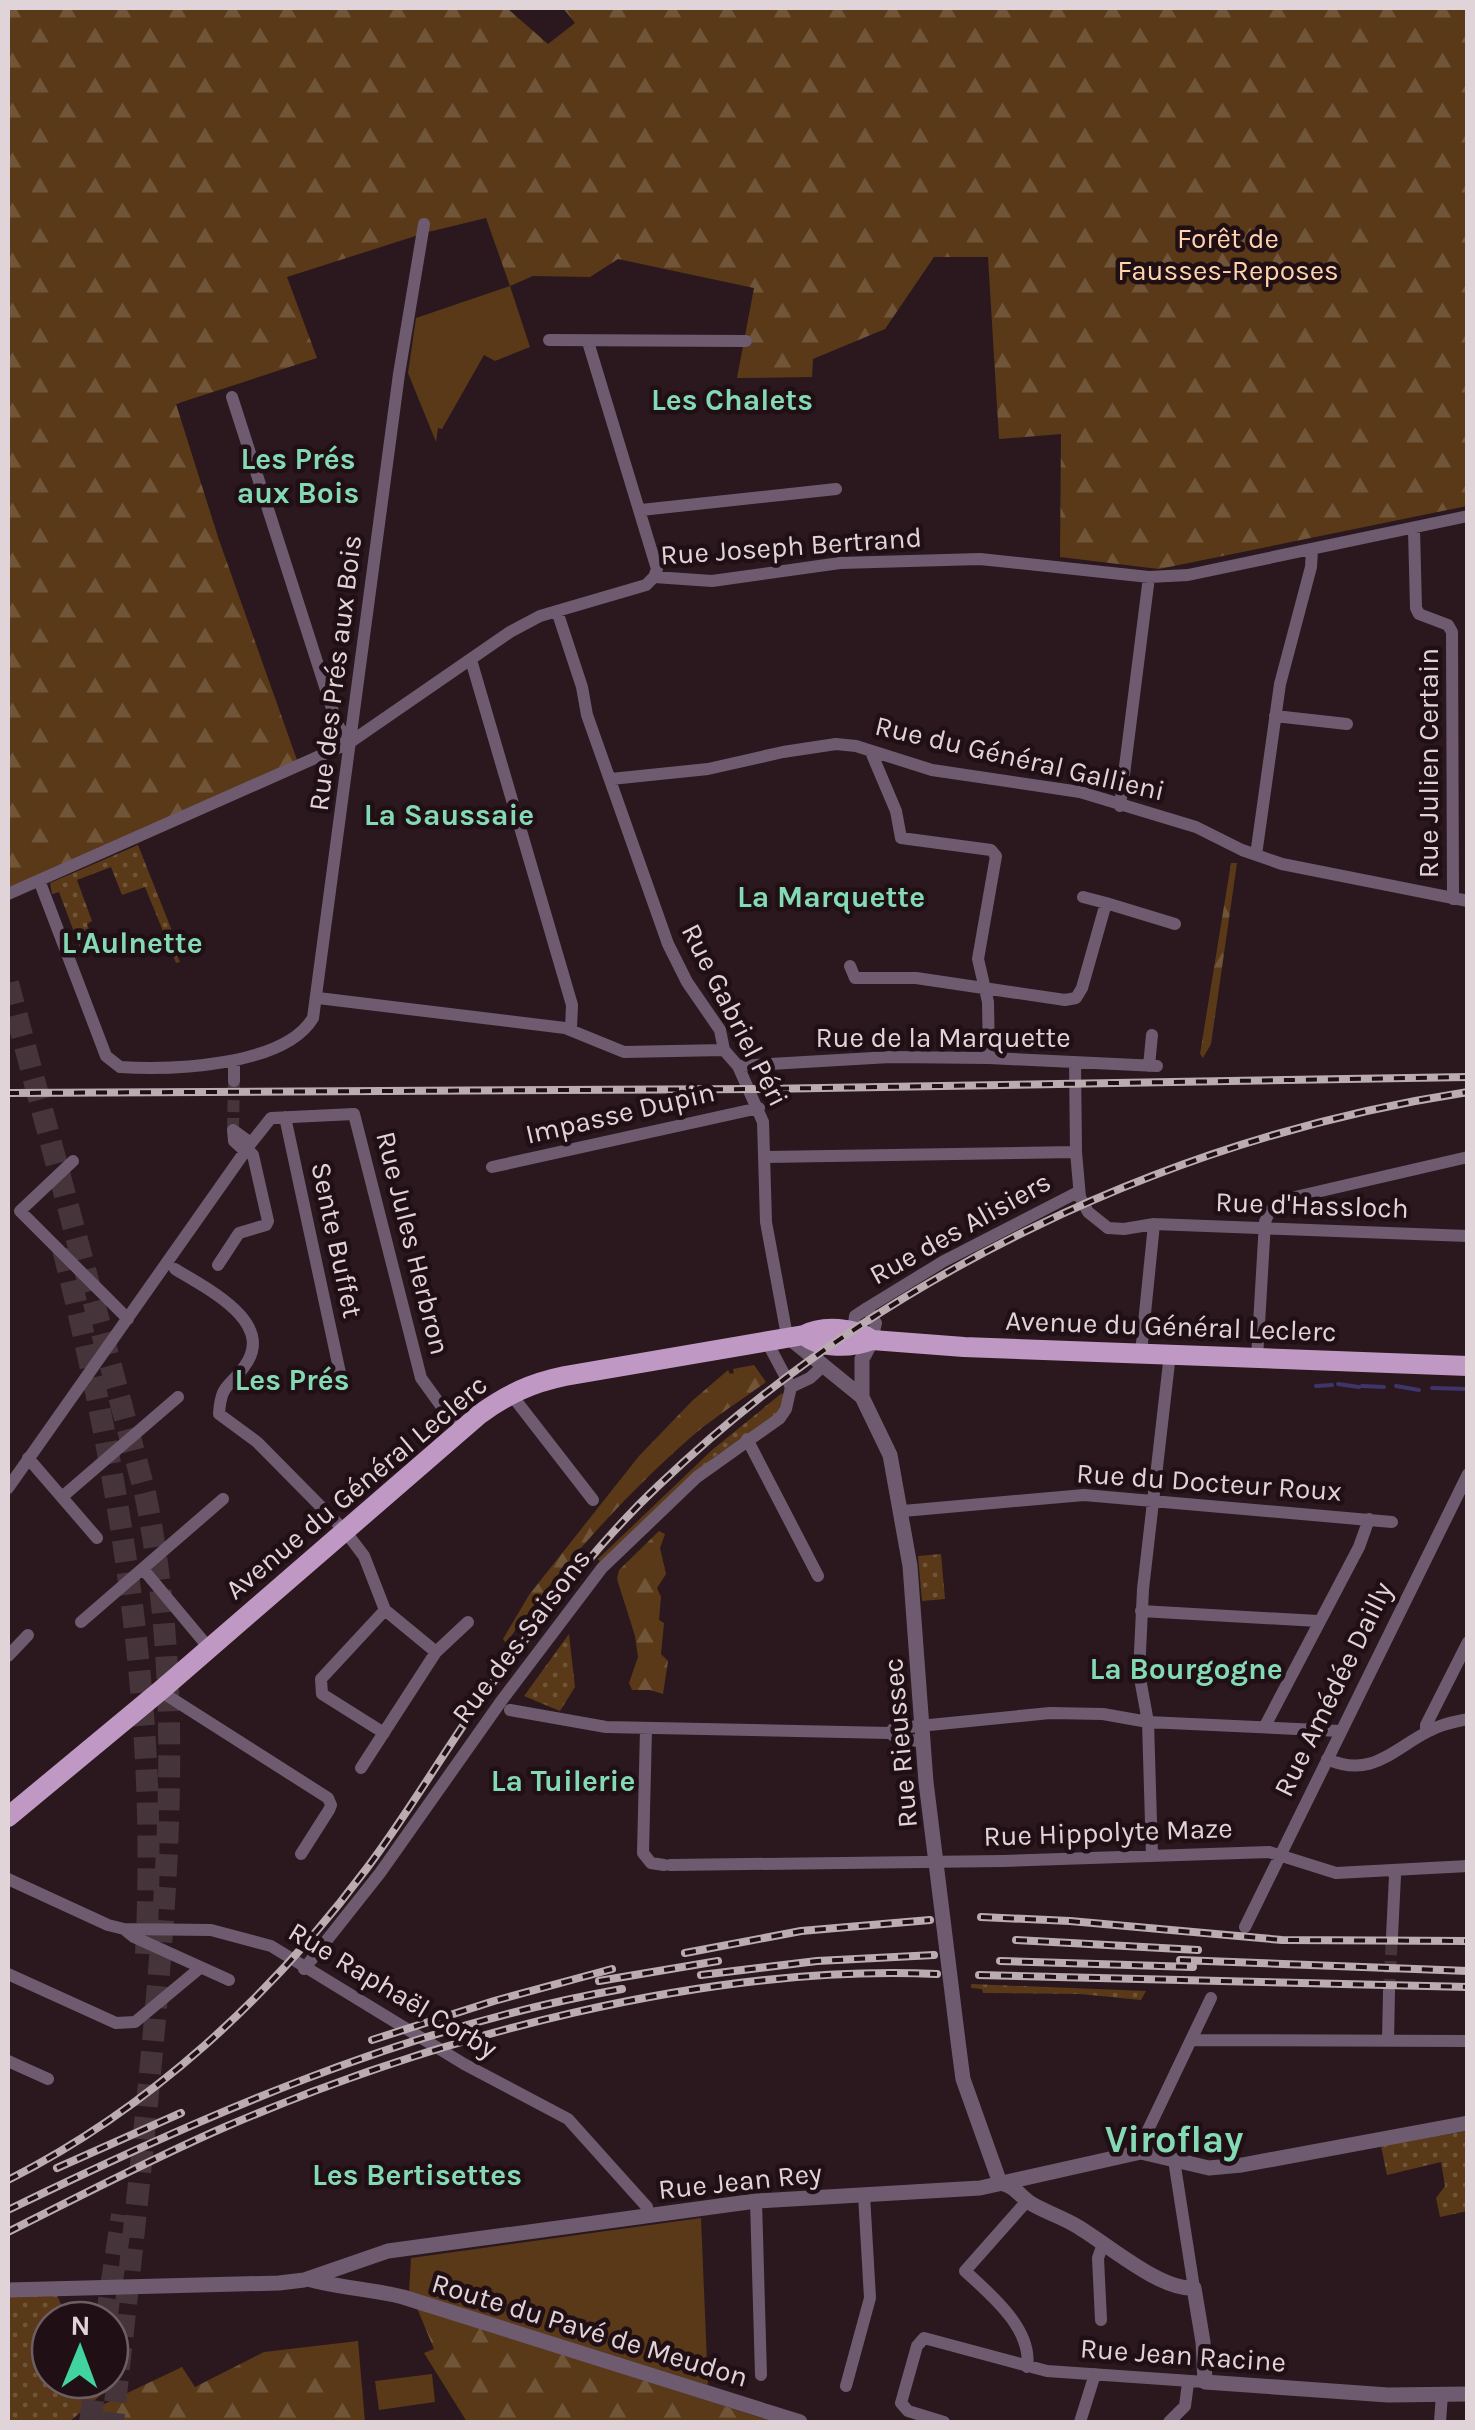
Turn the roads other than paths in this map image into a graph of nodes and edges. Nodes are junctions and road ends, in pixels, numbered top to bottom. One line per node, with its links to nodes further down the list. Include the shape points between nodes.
1 (424, 224): 17 (street, Rue des Prés aux Bois)
2 (548, 340): 4 (street)
3 (746, 340): 4 (street)
4 (588, 342): 7 (street)
5 (232, 397): 17 (street, via 337,724)
6 (836, 489): 7 (street)
7 (641, 510): 11 (street)
8 (1468, 516): 9 (street, Rue Joseph Bertrand)
9 (1414, 528): 10 (street, Rue Joseph Bertrand); 25 (street, Rue Julien Certain, via 1416,608 1452,632)
10 (1312, 550): 12 (street, Rue Joseph Bertrand); 15 (street)
11 (654, 577): 12 (street, Rue Joseph Bertrand, via 712,580 840,564 980,559); 13 (street, Rue Joseph Bertrand)
12 (1149, 577): 20 (street)
13 (557, 612): 14 (street, Rue Joseph Bertrand, via 510,632); 19 (street, Rue Gabriel Péri)
14 (471, 660): 17 (street, Rue Joseph Bertrand); 31 (street, via 572,1005)
15 (1275, 716): 16 (street); 21 (street)
16 (1347, 724)
17 (350, 742): 22 (street, Rue Joseph Bertrand); 30 (street, Rue des Prés aux Bois)
18 (871, 752): 19 (street, Rue du Général Gallieni, via 836,744); 20 (street, Rue du Général Gallieni, via 932,770 1080,792); 29 (street, via 901,838 996,856 978,959)
19 (611, 779): 33 (street, Rue Gabriel Péri, via 668,944 720,1030)
20 (1120, 806): 21 (street, Rue du Général Gallieni, via 1197,828)
21 (1256, 855): 25 (street, Rue du Général Gallieni)
22 (39, 880): 23 (street, Rue Joseph Bertrand); 35 (street, Rue des Prés aux Bois, via 111,1062 158,1068)
23 (8, 894)
24 (1083, 897): 26 (street)
25 (1460, 900)
26 (1106, 903): 27 (street); 29 (street, via 1076,998)
27 (1175, 924)
28 (850, 966): 29 (street, via 855,978 916,978)
29 (985, 990): 34 (street)
30 (318, 998): 31 (street); 35 (street, Rue des Prés aux Bois, via 300,1036)
31 (571, 1029): 33 (street, via 628,1053)
32 (1152, 1035): 36 (street, Rue de la Marquette, via 1153,1066)
33 (724, 1050): 37 (street, Rue Gabriel Péri)
34 (989, 1058): 36 (street, Rue de la Marquette); 37 (street, Rue de la Marquette)
35 (234, 1062): 38 (street)
36 (1075, 1062): 42 (street)
37 (738, 1066): 39 (street, Rue Gabriel Péri)
38 (234, 1081)
39 (759, 1108): 43 (street, Rue Gabriel Péri); 46 (street, Impasse Dupin)
40 (285, 1118): 41 (street, via 269,1120); 62 (street, Sente Buffet); 68 (street, Rue Jules Herbron, via 354,1114 421,1378)
41 (248, 1147): 51 (street, via 268,1221 239,1232); 54 (street)
42 (1076, 1152): 43 (street); 47 (street)
43 (766, 1157): 56 (street, Rue Gabriel Péri, via 769,1244)
44 (1468, 1157): 49 (street, via 1282,1200)
45 (73, 1162): 54 (street, via 20,1210)
46 (492, 1168)
47 (1078, 1192): 48 (street, Rue d'Hassloch, via 1088,1212 1108,1228); 53 (street, Rue des Alisiers)
48 (1154, 1224): 49 (street, Rue d'Hassloch); 57 (street)
49 (1264, 1229): 50 (street, Rue d'Hassloch); 59 (street)
50 (1468, 1236)
51 (218, 1264)
52 (175, 1270): 80 (street, via 233,1306 250,1328 250,1355 225,1385 219,1414)
53 (867, 1308): 55 (street, Rue des Alisiers, via 855,1316); 55 (street, Rue des Alisiers, via 876,1324)
54 (128, 1319): 70 (street)
55 (863, 1335): 56 (main road, Avenue du Général Leclerc, via 859,1345); 57 (main road, Avenue du Général Leclerc); 67 (street)
56 (785, 1337): 60 (street, Rue Rieussec); 64 (street); 65 (main road, Avenue du Général Leclerc, via 550,1379)
57 (1133, 1353): 58 (main road, Avenue du Général Leclerc); 63 (street)
58 (1170, 1354): 59 (main road, Avenue du Général Leclerc); 63 (street)
59 (1257, 1358): 61 (main road, Avenue du Général Leclerc)
60 (823, 1366): 64 (street, Rue des Saisons); 67 (street, Rue Rieussec)
61 (1468, 1366)
62 (340, 1373)
63 (1167, 1376): 76 (street)
64 (791, 1387): 69 (street, Rue des Saisons, via 780,1418)
65 (510, 1393): 68 (main road, Avenue du Général Leclerc); 75 (street)
66 (178, 1397): 73 (street)
67 (862, 1397): 77 (street, Rue Rieussec, via 890,1455)
68 (460, 1432): 80 (main road, Avenue du Général Leclerc)
69 (747, 1439): 83 (street); 117 (street, Rue des Saisons, via 602,1568)
70 (28, 1458): 72 (street); 73 (street)
71 (1468, 1474): 100 (street, Rue Amédée Dailly)
72 (8, 1488)
73 (62, 1497): 81 (street)
74 (223, 1500): 82 (street)
75 (593, 1500)
76 (1152, 1500): 77 (street, Rue du Docteur Roux, via 1084,1495); 78 (street, Rue du Docteur Roux); 85 (street)
77 (903, 1511): 103 (street, Rue Rieussec)
78 (1369, 1520): 79 (street, Rue du Docteur Roux); 88 (street)
79 (1392, 1522)
80 (345, 1531): 84 (street, via 364,1556); 91 (main road, Avenue du Général Leclerc)
81 (97, 1538)
82 (143, 1569): 86 (street); 91 (street)
83 (818, 1576)
84 (385, 1610): 92 (street); 102 (street, via 320,1688)
85 (1141, 1611): 88 (street); 97 (street, via 1139,1673)
86 (81, 1622)
87 (468, 1622): 92 (street)
88 (1318, 1622): 98 (street)
89 (28, 1635): 93 (street)
90 (1468, 1642): 101 (street)
91 (209, 1648): 94 (main road, Avenue du Général Leclerc)
92 (436, 1652): 102 (street)
93 (8, 1656)
94 (160, 1691): 106 (main road, Avenue du Général Leclerc); 107 (street, via 328,1798 329,1810)
95 (510, 1710): 99 (street)
96 (1468, 1720): 101 (street)
97 (1148, 1722): 98 (street); 103 (street, via 1050,1714); 109 (street)
98 (1265, 1726): 100 (street)
99 (646, 1729): 103 (street, via 894,1728); 110 (street, Rue Hippolyte Maze, via 642,1853 651,1863)
100 (1340, 1730): 104 (street, Rue Amédée Dailly)
101 (1426, 1732): 104 (street, via 1375,1763 1354,1766)
102 (384, 1733): 105 (street)
103 (923, 1734): 110 (street, Rue Rieussec)
104 (1327, 1758): 108 (street, Rue Amédée Dailly)
105 (361, 1768)
106 (8, 1817)
107 (301, 1854)
108 (1282, 1855): 109 (street, Rue Hippolyte Maze); 112 (street, Rue Hippolyte Maze, via 1336,1873); 114 (street, Rue Amédée Dailly)
109 (1152, 1856): 110 (street, Rue Hippolyte Maze)
110 (936, 1861): 133 (street, Rue Rieussec, via 963,2079)
111 (1468, 1866): 112 (street, Rue Hippolyte Maze)
112 (1392, 1871): 116 (street)
113 (8, 1880): 115 (street, Rue Raphaël Corby)
114 (1245, 1927)
115 (124, 1929): 118 (street); 119 (street, Rue Raphaël Corby, via 242,1936)
116 (1392, 1936)
117 (321, 1948): 119 (street, Rue des Saisons); 122 (street)
118 (200, 1968): 120 (street, via 126,2024); 121 (street)
119 (304, 1969): 122 (street, Rue Raphaël Corby)
120 (8, 1974)
121 (229, 1980)
122 (321, 1980): 137 (street, Rue Raphaël Corby, via 568,2118)
123 (1389, 1990): 126 (street)
124 (1211, 1998): 125 (street)
125 (1192, 2040): 126 (street); 131 (street)
126 (1388, 2041): 127 (street)
127 (1468, 2041)
128 (8, 2061): 129 (street)
129 (48, 2079)
130 (1468, 2123): 132 (street, via 1252,2164 1209,2168)
131 (1134, 2153): 132 (street); 133 (street, Rue Jean Rey)
132 (1174, 2160): 142 (street)
133 (1005, 2181): 134 (street, Rue Jean Rey); 136 (street)
134 (864, 2195): 135 (street, Rue Jean Rey); 149 (street, via 870,2298)
135 (756, 2201): 137 (street, Rue Jean Rey); 147 (street)
136 (1027, 2201): 138 (street); 145 (street, via 965,2270 1013,2323 1028,2348)
137 (648, 2215): 139 (street, Rue Jean Rey)
138 (1103, 2244): 142 (street, via 1166,2281); 144 (street)
139 (358, 2260): 140 (street, Rue Jean Rey); 141 (street)
140 (308, 2279): 141 (street, Route du Pavé de Meudon); 143 (street)
141 (366, 2287): 152 (street, Route du Pavé de Meudon)
142 (1194, 2288): 148 (street, via 1204,2342)
143 (8, 2290)
144 (1101, 2320)
145 (1027, 2367): 146 (street, Rue Jean Racine); 153 (street, Rue Jean Racine, via 924,2338 901,2404)
146 (1095, 2374): 148 (street, Rue Jean Racine); 154 (street)
147 (761, 2376)
148 (1196, 2382): 150 (street, Rue Jean Racine); 155 (street)
149 (846, 2386)
150 (1442, 2394): 151 (street, Rue Jean Racine); 156 (street)
151 (1468, 2394)
152 (800, 2422)
153 (944, 2422)
154 (1080, 2422)
155 (1168, 2422)
156 (1440, 2422)

